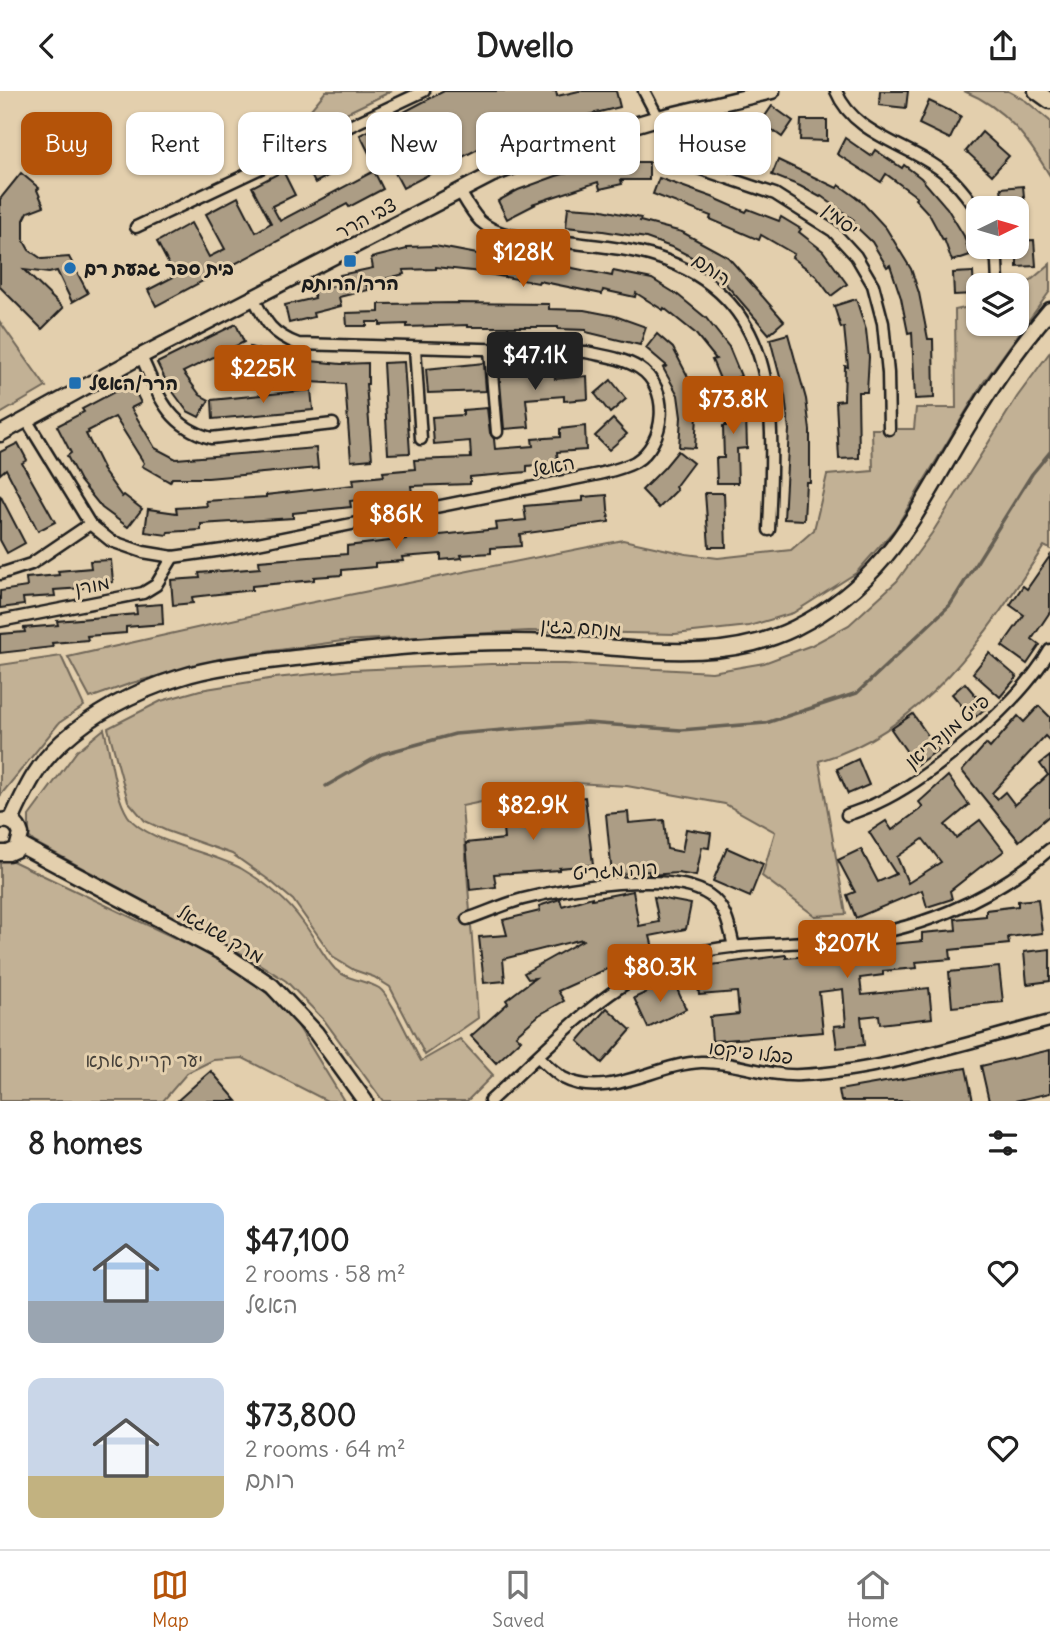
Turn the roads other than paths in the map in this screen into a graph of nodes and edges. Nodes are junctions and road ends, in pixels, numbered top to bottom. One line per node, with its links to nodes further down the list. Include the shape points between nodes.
1 (424, 91): 13 (street)
2 (644, 91): 7 (street, יסמין)
3 (772, 91): 8 (street, צבי הרר)
4 (836, 91): 12 (street, via 856,119 945,173)
5 (1036, 91): 6 (street)
6 (1050, 101)
7 (655, 112)
8 (683, 112)
9 (654, 119): 11 (street, צבי הרר, via 541,154)
10 (719, 175): 21 (street, יסמין, via 775,194 834,232 856,255 873,285 883,323)
11 (459, 190): 14 (street, צבי הרר); 26 (street, רותם, via 493,230 656,258 690,271 738,313 765,370 770,403)
12 (966, 197)
13 (136, 227)
14 (254, 299): 16 (street, האשל, via 267,324 298,344); 18 (street, צבי הרר)
15 (1050, 310): 32 (street, מנחם בגין, via 977,410 890,553 837,604 795,628 769,639 705,652 550,643 433,645 242,665 183,677 108,708 63,740 36,770)
16 (415, 348): 17 (street, האשל); 24 (street)
17 (490, 350): 22 (street); 27 (street, האשל, via 586,352 641,369 655,386 661,406 653,446 636,461 599,474)
18 (141, 356): 19 (street, צבי הרר); 20 (street, via 162,402 194,433 211,438)
19 (27, 421): 23 (street, צבי הרר); 25 (street, האשל)
20 (333, 423)
21 (889, 429)
22 (497, 432)
23 (0, 434)
24 (421, 439)
25 (90, 524): 27 (street, האשל, via 111,541); 28 (street, via 30,564)
26 (769, 530)
27 (173, 557): 29 (street, מורן, via 156,585 143,593)
28 (0, 574)
29 (0, 621)
30 (1050, 650): 31 (street, פייט מונדריאן, via 1014,697 967,742 910,785)
31 (847, 815)
32 (6, 821): 33 (street, via 19,828)
33 (20, 845): 35 (street, via 13,852); 40 (street, מרק שאגאל, via 223,953 272,986 316,1033)
34 (1050, 849): 37 (street, via 981,898 934,918 835,940)
35 (0, 853)
36 (467, 919): 37 (street, רנה מגריט, via 520,899 616,883 653,882 688,886 709,895 722,908)
37 (734, 947): 39 (street, via 684,956 648,970 609,993)
38 (1050, 1021): 39 (street, פבלו פיקסו, via 875,1066 818,1075 699,1062 620,1085 592,1088 562,1077)
39 (538, 1057): 41 (street)
40 (365, 1101)
41 (490, 1101)

